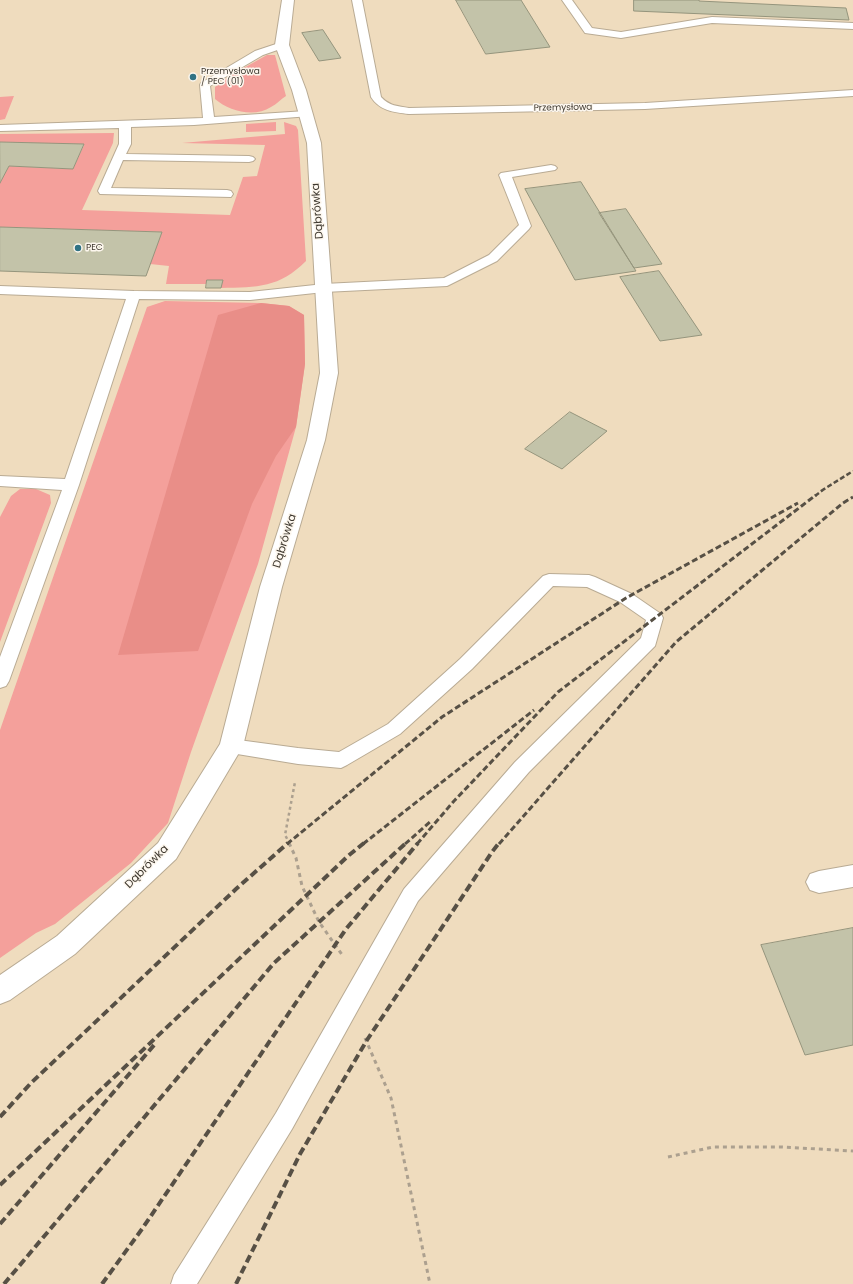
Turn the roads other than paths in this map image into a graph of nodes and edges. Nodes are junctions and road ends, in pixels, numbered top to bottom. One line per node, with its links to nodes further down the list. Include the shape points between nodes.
1 (288, 0): 5 (street, Dąbrówka)
2 (357, 0): 6 (lane, Przemysłowa, via 376,97 381,105 392,109 409,111 645,106)
3 (567, 0): 4 (lane, via 589,31 621,35 712,20)
4 (853, 26)
5 (282, 45): 7 (street, Dąbrówka); 8 (lane, via 259,53 205,85)
6 (853, 93)
7 (306, 114): 8 (lane); 15 (street, Dąbrówka, via 314,143)
8 (209, 122): 9 (lane)
9 (125, 125): 10 (lane); 11 (lane, via 125,144)
10 (0, 128)
11 (119, 157): 12 (lane); 14 (lane, via 104,191)
12 (249, 159)
13 (551, 168): 15 (lane, via 505,175 525,226 493,258 447,282)
14 (227, 194)
15 (324, 288): 17 (lane, via 250,296); 21 (street, Dąbrówka, via 329,373 316,440 271,587)
16 (0, 290): 17 (lane)
17 (134, 296): 19 (lane)
18 (0, 481): 19 (lane)
19 (72, 485): 20 (lane)
20 (0, 681)
21 (230, 746): 24 (street, Dąbrówka, via 166,851 66,945); 25 (lane, via 340,760 394,730 466,664 550,580 589,581 626,598 655,618 649,641 522,767 411,895 284,1121)
22 (853, 876): 23 (street)
23 (819, 882)
24 (0, 991)
25 (183, 1284)

